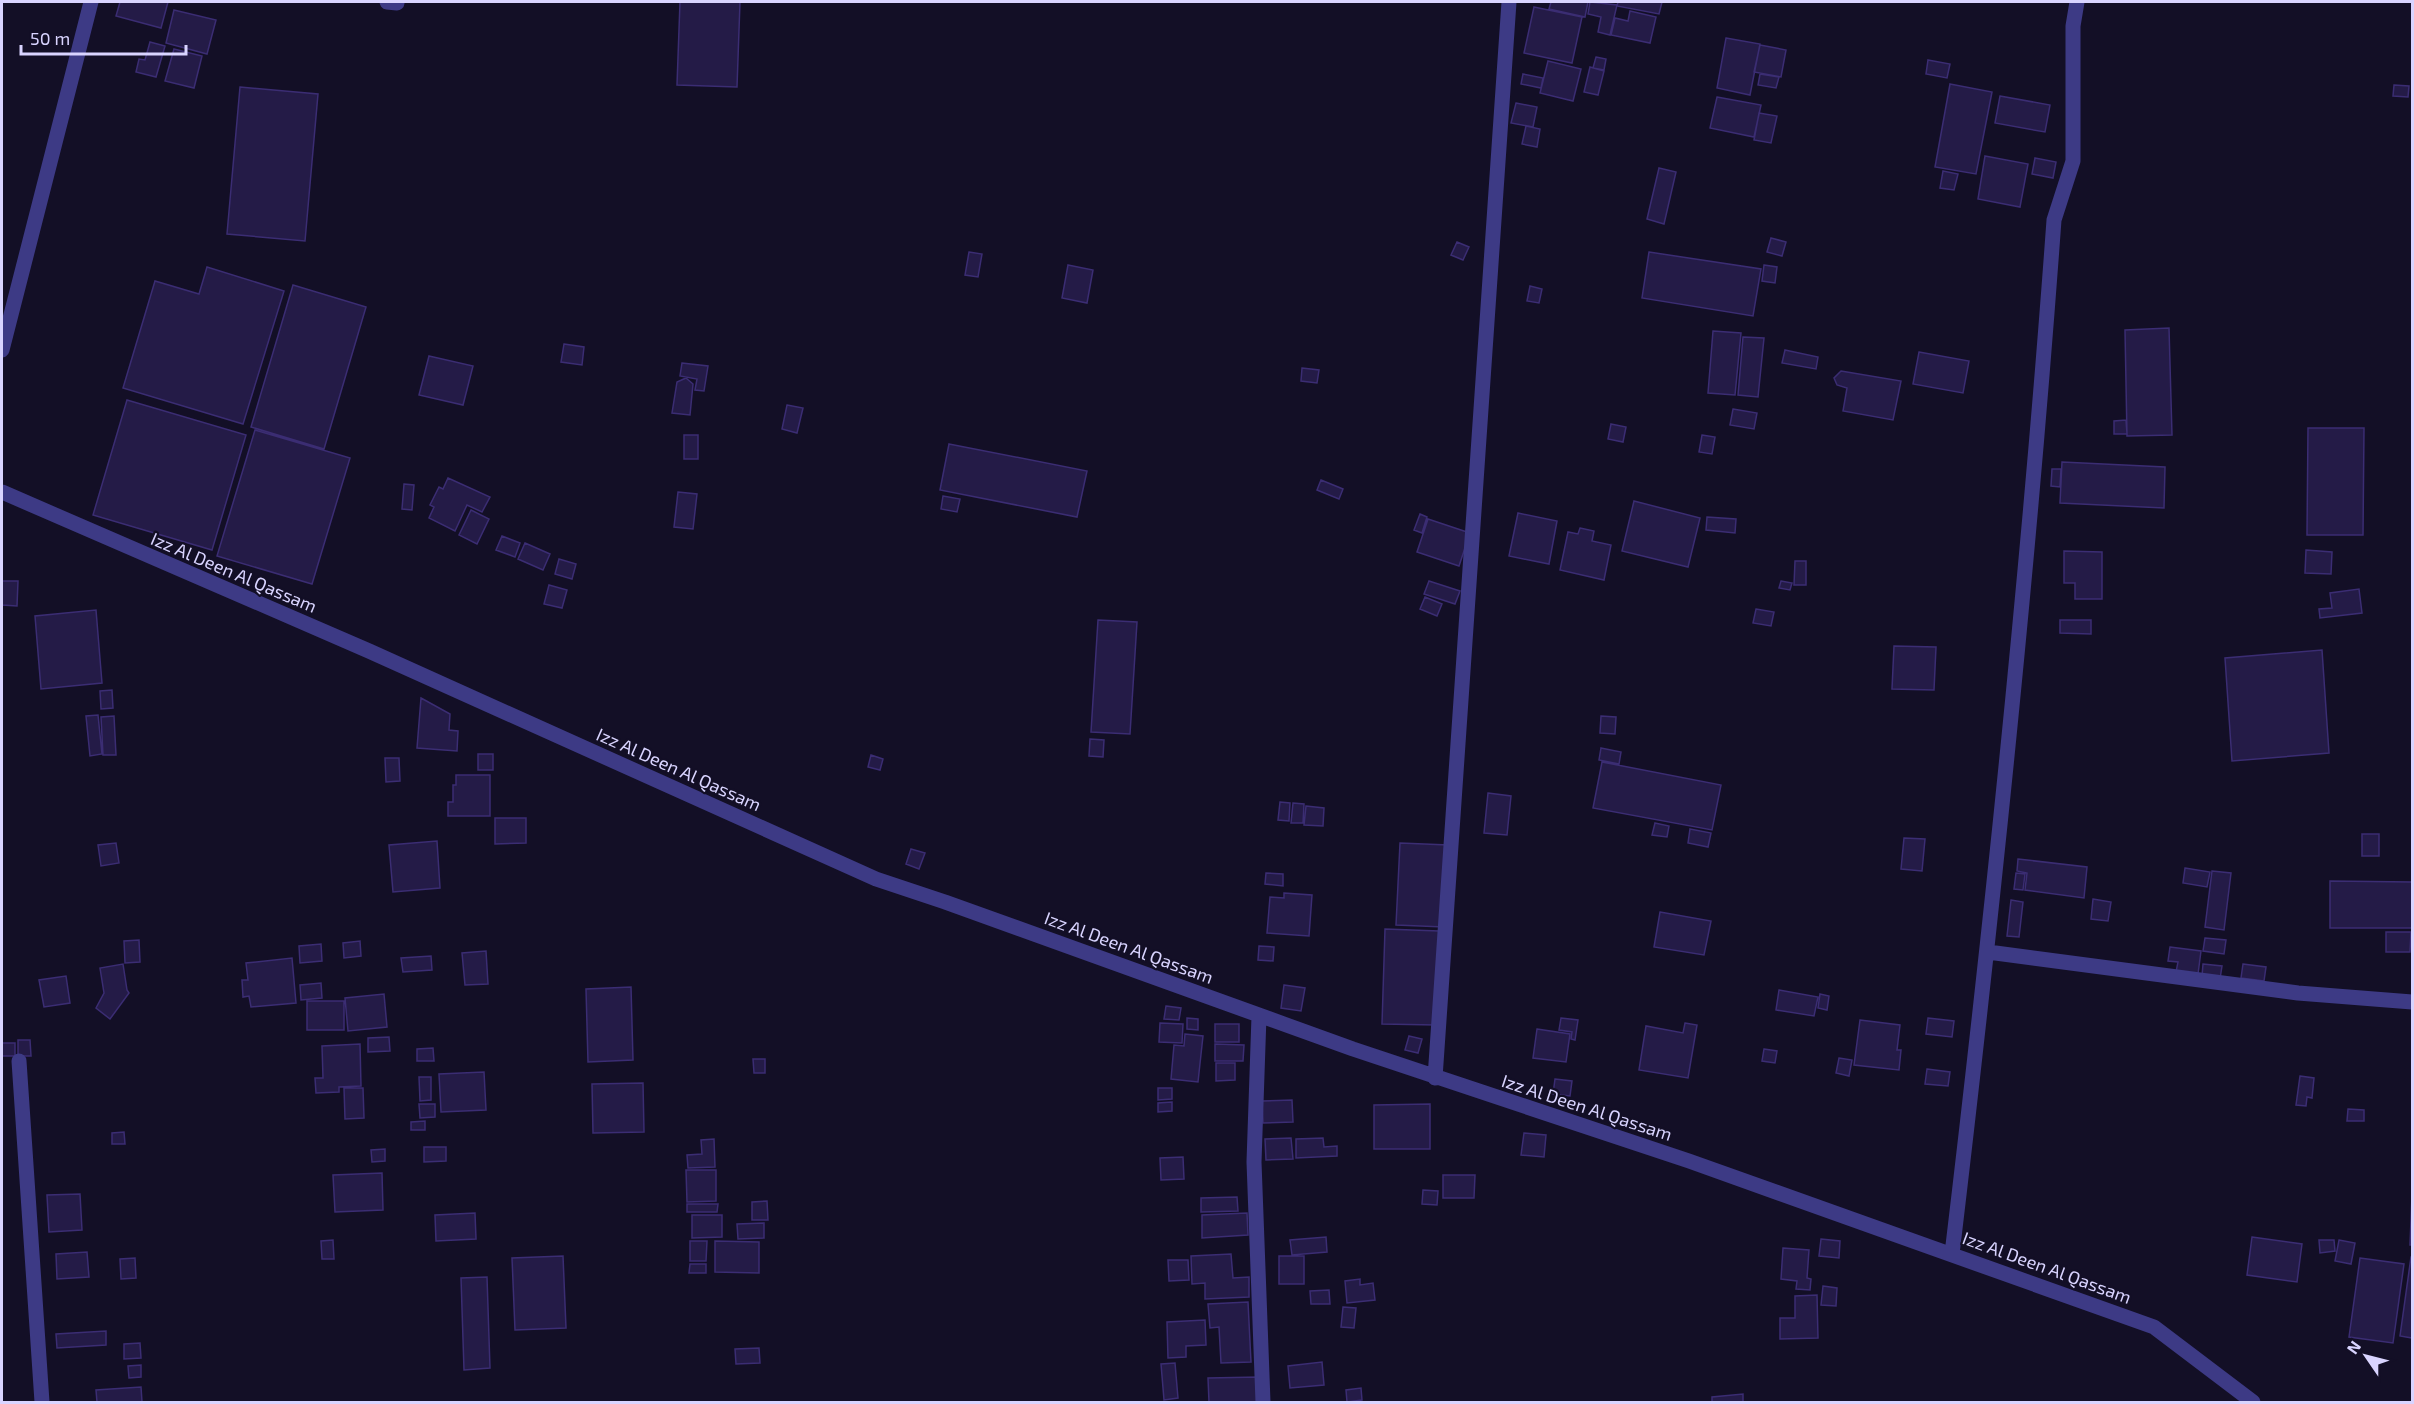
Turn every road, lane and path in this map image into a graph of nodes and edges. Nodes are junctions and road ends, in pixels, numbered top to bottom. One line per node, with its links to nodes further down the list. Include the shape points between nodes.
1 (91, 2): 4 (street)
2 (1509, 2): 10 (street)
3 (2077, 2): 6 (street, via 2073,26 2073,161 2054,220)
4 (2, 350)
5 (2, 492): 8 (street, Izz Al Deen Al Qassam, via 369,651 876,879)
6 (1988, 952): 7 (street, via 2298,993); 11 (street)
7 (2412, 1002)
8 (1259, 1016): 10 (street, Izz Al Deen Al Qassam); 13 (street, via 1254,1162)
9 (19, 1061): 12 (street)
10 (1435, 1078): 11 (street, Izz Al Deen Al Qassam, via 1689,1161)
11 (1952, 1254): 14 (street, Izz Al Deen Al Qassam, via 2154,1328)
12 (42, 1402)
13 (1263, 1402)
14 (2253, 1402)

